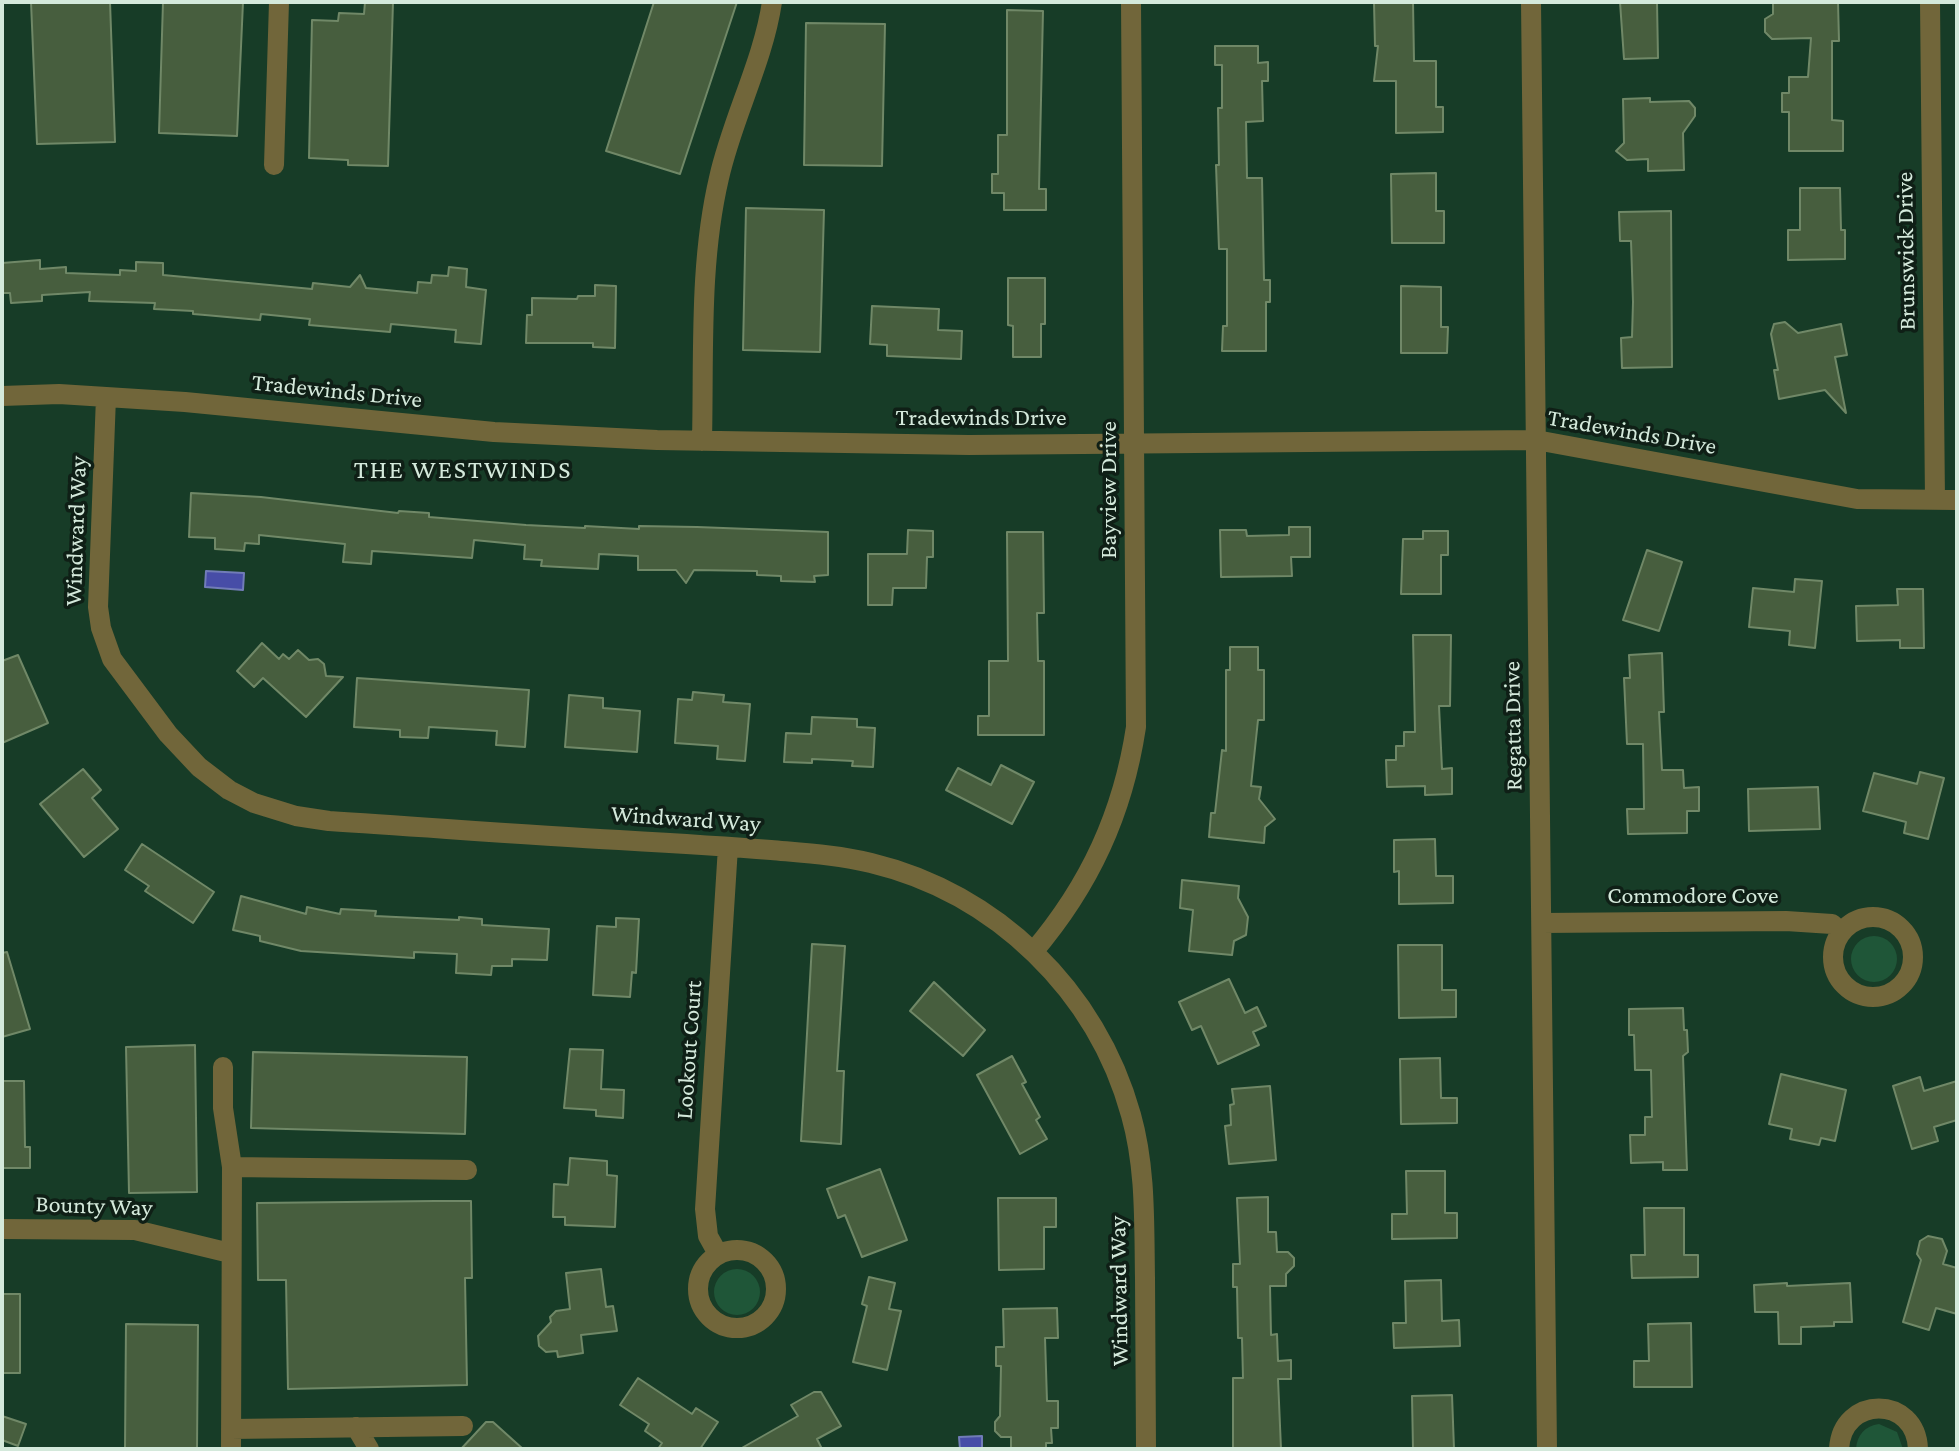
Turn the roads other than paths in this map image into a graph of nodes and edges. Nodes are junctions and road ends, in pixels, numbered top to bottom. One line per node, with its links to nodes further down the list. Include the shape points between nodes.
1 (279, 2): 6 (street)
2 (772, 2): 10 (street, via 723,160 711,218)
3 (1131, 2): 11 (street, Bayview Drive)
4 (1531, 2): 9 (street, Regatta Drive)
5 (1930, 2): 12 (street, Brunswick Drive)
6 (274, 165)
7 (2, 396): 8 (street, Tradewinds Drive)
8 (106, 397): 10 (street, Tradewinds Drive, via 494,432); 14 (street, Windward Way, via 98,607 104,636 112,659 168,734 229,790 275,811 329,821)
9 (1536, 440): 11 (street, Tradewinds Drive); 12 (street, Tradewinds Drive, via 1857,499); 15 (street, Regatta Drive)
10 (702, 441): 11 (street, Tradewinds Drive)
11 (1135, 443): 17 (street, Bayview Drive, via 1137,710 1130,765 1097,859)
12 (1935, 500): 13 (street, Tradewinds Drive)
13 (1957, 500)
14 (728, 847): 17 (street, Windward Way, via 840,857 901,871 985,912); 23 (street, Lookout Court, via 705,1209 708,1236)
15 (1542, 923): 16 (street, Commodore Cove, via 1786,921 1832,924); 29 (street, Regatta Drive)
16 (1841, 932): 16 (street, via 1832,962 1849,990 1878,997 1902,985 1913,959 1903,931 1881,918 1867,918)
17 (1033, 952): 28 (street, Windward Way, via 1094,1028 1121,1085 1138,1145 1144,1211)
18 (223, 1067): 19 (street)
19 (232, 1167): 20 (street); 22 (street)
20 (467, 1170)
21 (2, 1229): 22 (street, Bounty Way, via 135,1230)
22 (230, 1253): 26 (street)
23 (718, 1254)
24 (463, 1426): 25 (street)
25 (356, 1427): 26 (street); 27 (street)
26 (231, 1439)
27 (369, 1449)
28 (1146, 1449)
29 (1547, 1449)
30 (1839, 1449): 31 (street, via 1852,1419 1862,1411 1883,1408 1906,1419)
31 (1918, 1449)

